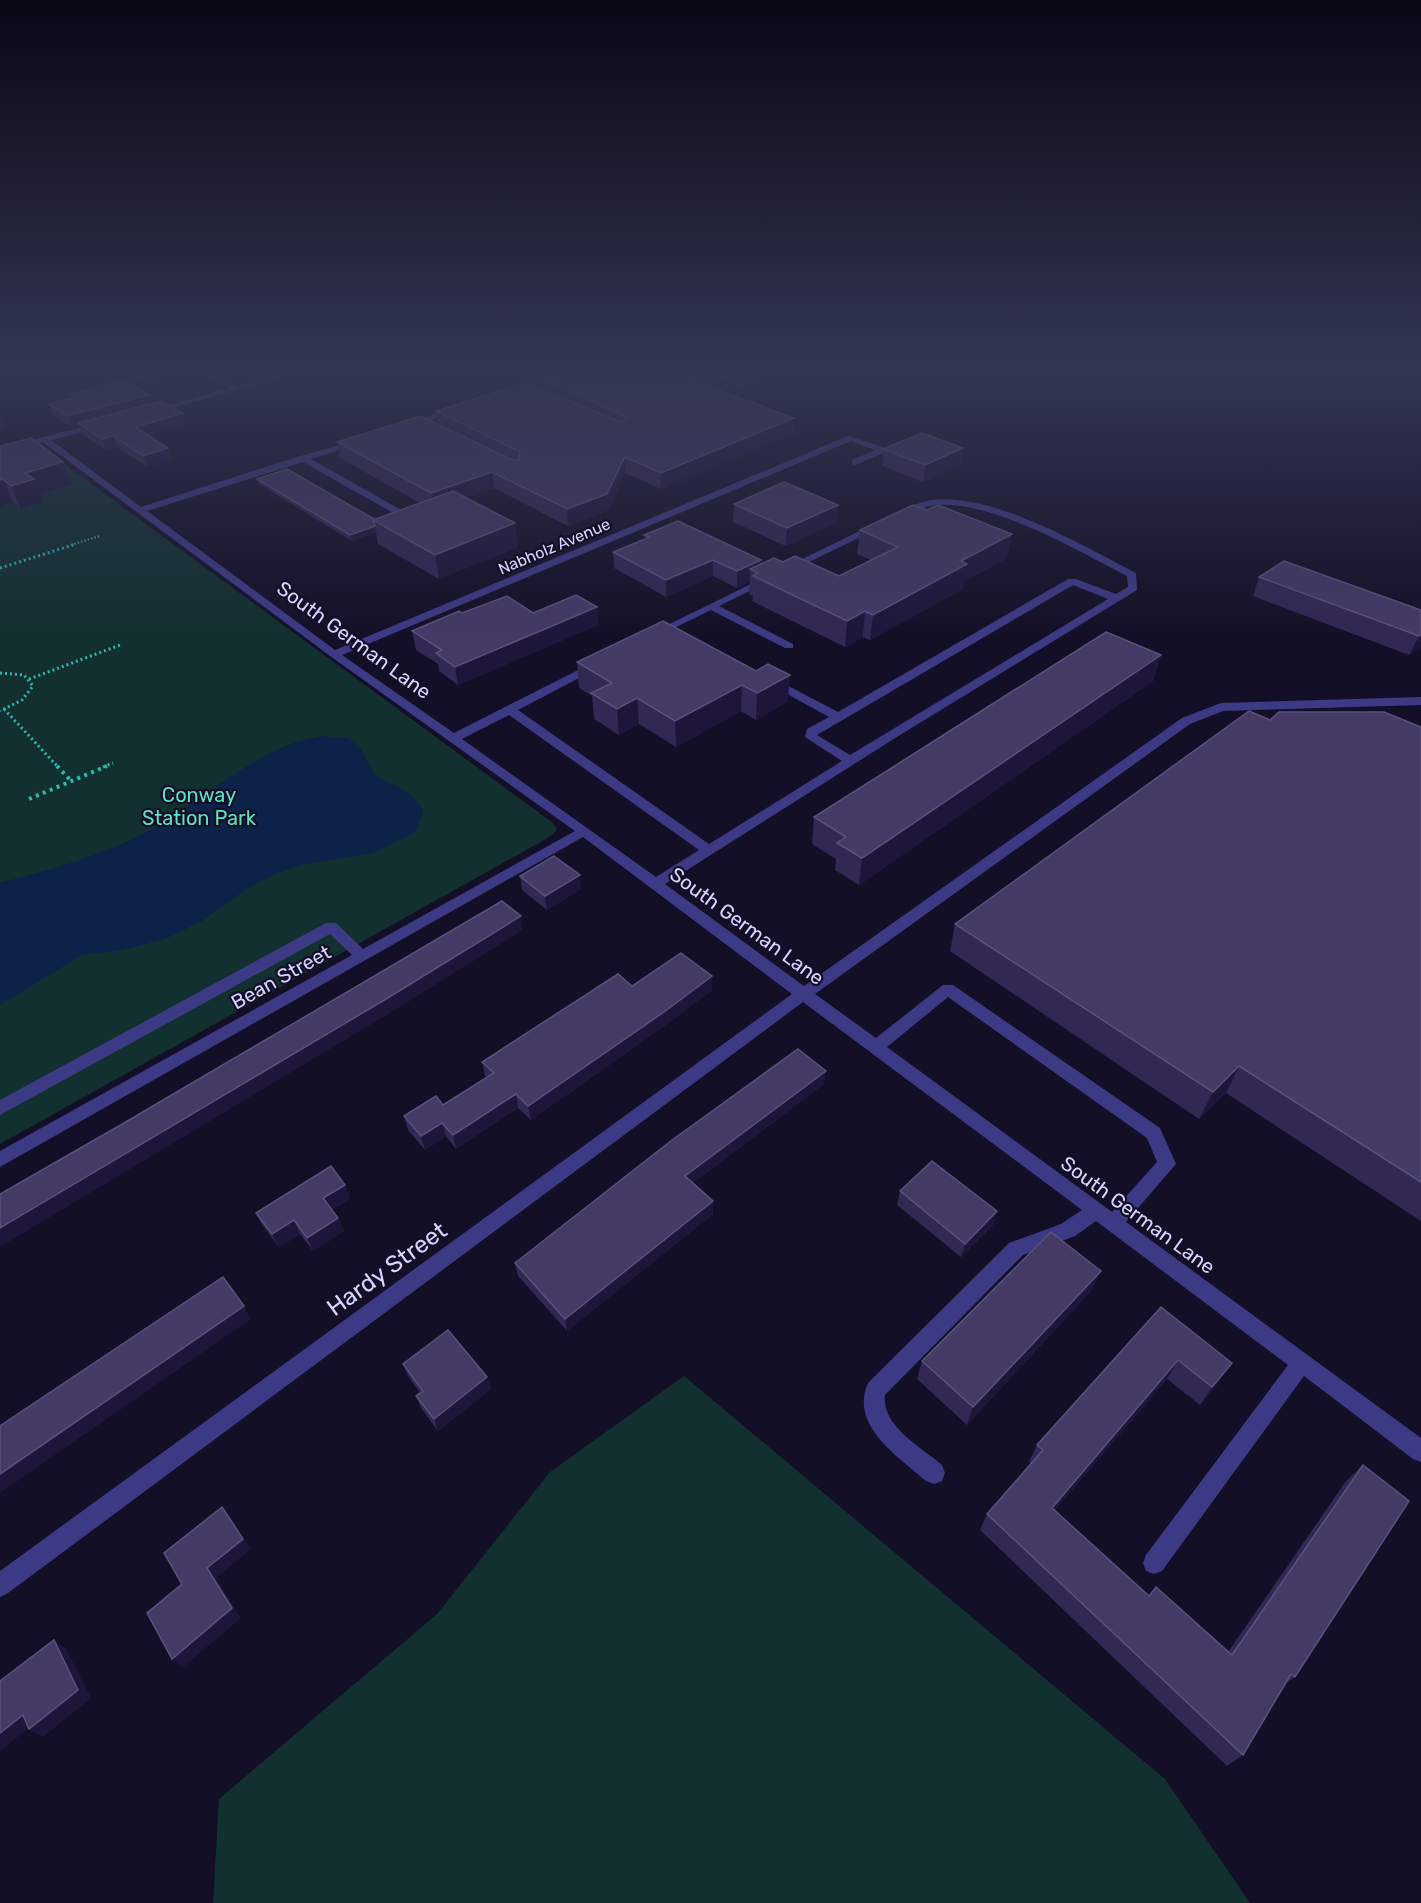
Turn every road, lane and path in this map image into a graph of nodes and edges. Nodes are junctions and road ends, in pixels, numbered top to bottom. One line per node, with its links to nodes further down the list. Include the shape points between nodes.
1 (75, 462): 5 (street, South German Lane)
2 (291, 462): 5 (street)
3 (310, 462): 6 (street)
4 (794, 462): 14 (street, Nabholz Avenue)
5 (141, 510): 14 (street, South German Lane)
6 (407, 517)
7 (100, 536): 8 (path)
8 (0, 568)
9 (1116, 598): 10 (street, via 1133,588 1132,575 1092,554 980,507 930,502); 22 (street, via 1072,580); 24 (street)
10 (712, 607): 11 (street); 13 (street)
11 (640, 642)
12 (120, 645): 18 (path)
13 (789, 646)
14 (334, 654): 23 (street, South German Lane)
15 (609, 658): 21 (street)
16 (0, 673): 18 (path, via 15,673)
17 (763, 677): 22 (street)
18 (29, 679): 20 (path, via 33,686 30,693)
19 (1421, 701): 32 (street, Hardy Street, via 1221,707 1186,721)
20 (2, 710): 26 (path)
21 (510, 710): 23 (street); 29 (street)
22 (837, 716): 24 (street, via 811,732 811,737)
23 (455, 738): 28 (street, South German Lane)
24 (851, 761): 29 (street)
25 (113, 764): 26 (path)
26 (71, 781): 27 (path)
27 (29, 799)
28 (584, 831): 30 (street, South German Lane); 31 (street, Bean Street)
29 (709, 850): 30 (street)
30 (655, 884): 32 (street, South German Lane)
31 (362, 956): 34 (street, via 331,927); 35 (street, Bean Street)
32 (804, 994): 33 (street, South German Lane); 42 (street, Hardy Street)
33 (876, 1047): 36 (street, South German Lane); 37 (street, via 948,989 1154,1133 1167,1164)
34 (0, 1108)
35 (0, 1160)
36 (1096, 1210): 37 (street, South German Lane); 40 (street, via 1068,1230 1016,1249 875,1390 874,1414 881,1424)
37 (1114, 1223): 38 (street, South German Lane)
38 (1302, 1362): 39 (street, South German Lane); 41 (street)
39 (1421, 1451)
40 (934, 1473)
41 (1154, 1563)
42 (0, 1585)

